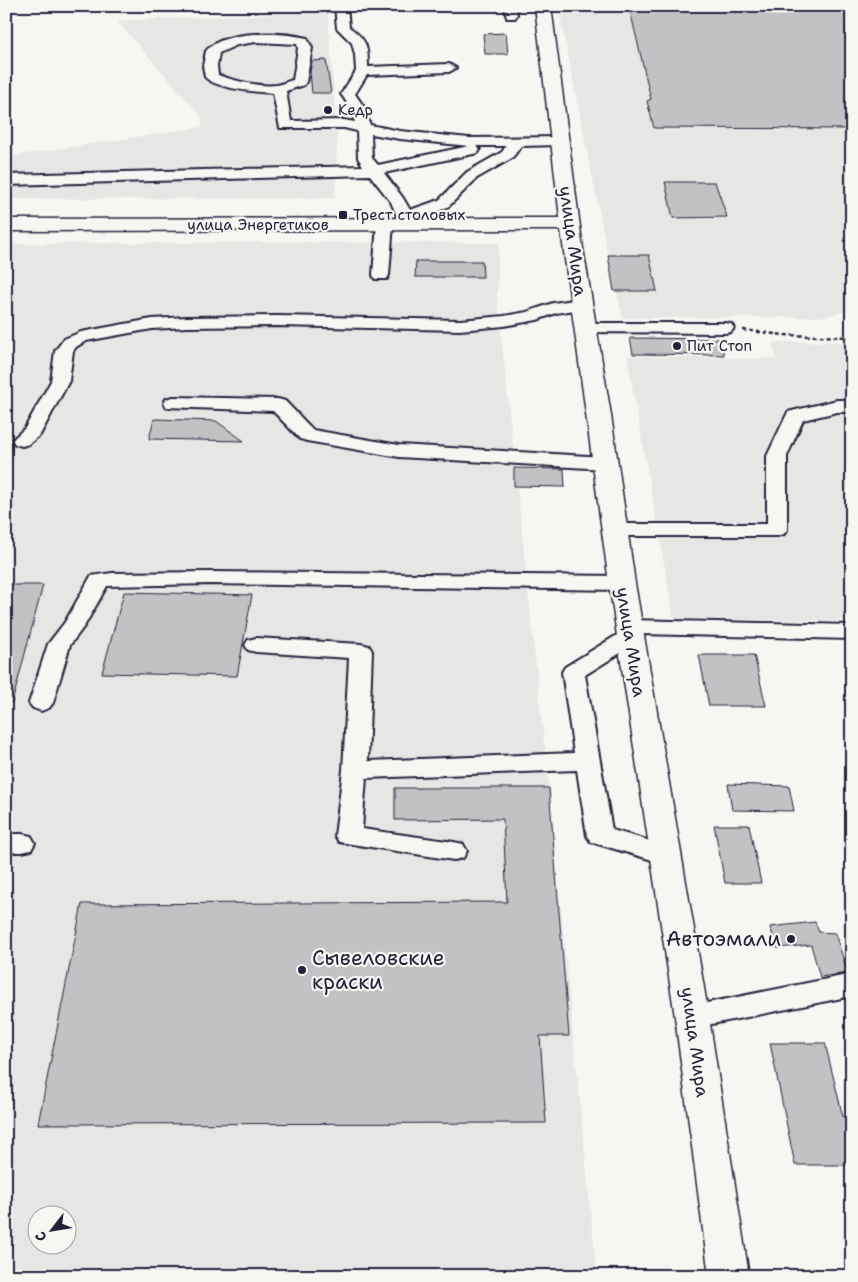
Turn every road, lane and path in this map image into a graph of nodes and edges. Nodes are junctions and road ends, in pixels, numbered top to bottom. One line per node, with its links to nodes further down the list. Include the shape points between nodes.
1 (341, 6): 4 (lane, via 344,28 359,40)
2 (543, 6): 8 (main road, улица Мира)
3 (449, 68): 4 (lane)
4 (363, 72): 6 (lane, via 348,94 357,107)
5 (279, 90): 5 (lane, via 212,77 213,51 225,43 252,38 283,37 302,41 305,48 299,82); 6 (lane, via 285,124 344,124)
6 (364, 128): 7 (lane, via 469,142); 9 (lane, via 365,158)
7 (518, 140): 8 (lane); 9 (lane); 11 (lane, via 507,155 472,175 444,203)
8 (560, 141): 12 (main road, улица Мира)
9 (375, 170): 10 (lane); 11 (lane, via 398,201)
10 (6, 180)
11 (397, 222): 12 (main road, улица Энергетиков); 13 (main road, улица Энергетиков); 14 (lane)
12 (569, 224): 15 (main road, улица Мира)
13 (6, 225)
14 (381, 276)
15 (583, 316): 16 (lane); 20 (lane, via 553,308 504,322 460,325 187,322 109,330 70,343 64,352 60,381 33,431); 21 (main road, улица Мира)
16 (725, 328): 17 (path, via 783,335)
17 (852, 337)
18 (173, 403): 21 (lane, via 278,405 307,435 399,451)
19 (852, 406): 22 (lane, via 837,406 795,416 777,456 777,530)
20 (22, 440)
21 (605, 462): 22 (main road, улица Мира)
22 (614, 530): 23 (main road, улица Мира)
23 (622, 583): 24 (main road, улица Мира); 27 (lane, via 211,578 99,581 74,625 58,644)
24 (630, 632): 25 (lane); 28 (lane, via 573,672); 31 (main road, улица Мира)
25 (852, 632)
26 (256, 645): 29 (lane, via 361,651)
27 (41, 703)
28 (588, 761): 29 (lane); 31 (lane, via 600,836)
29 (355, 770): 30 (lane, via 348,836)
30 (454, 851)
31 (666, 855): 33 (main road, улица Мира)
32 (852, 985): 33 (lane)
33 (692, 1017): 34 (main road, улица Мира)
34 (729, 1276)

